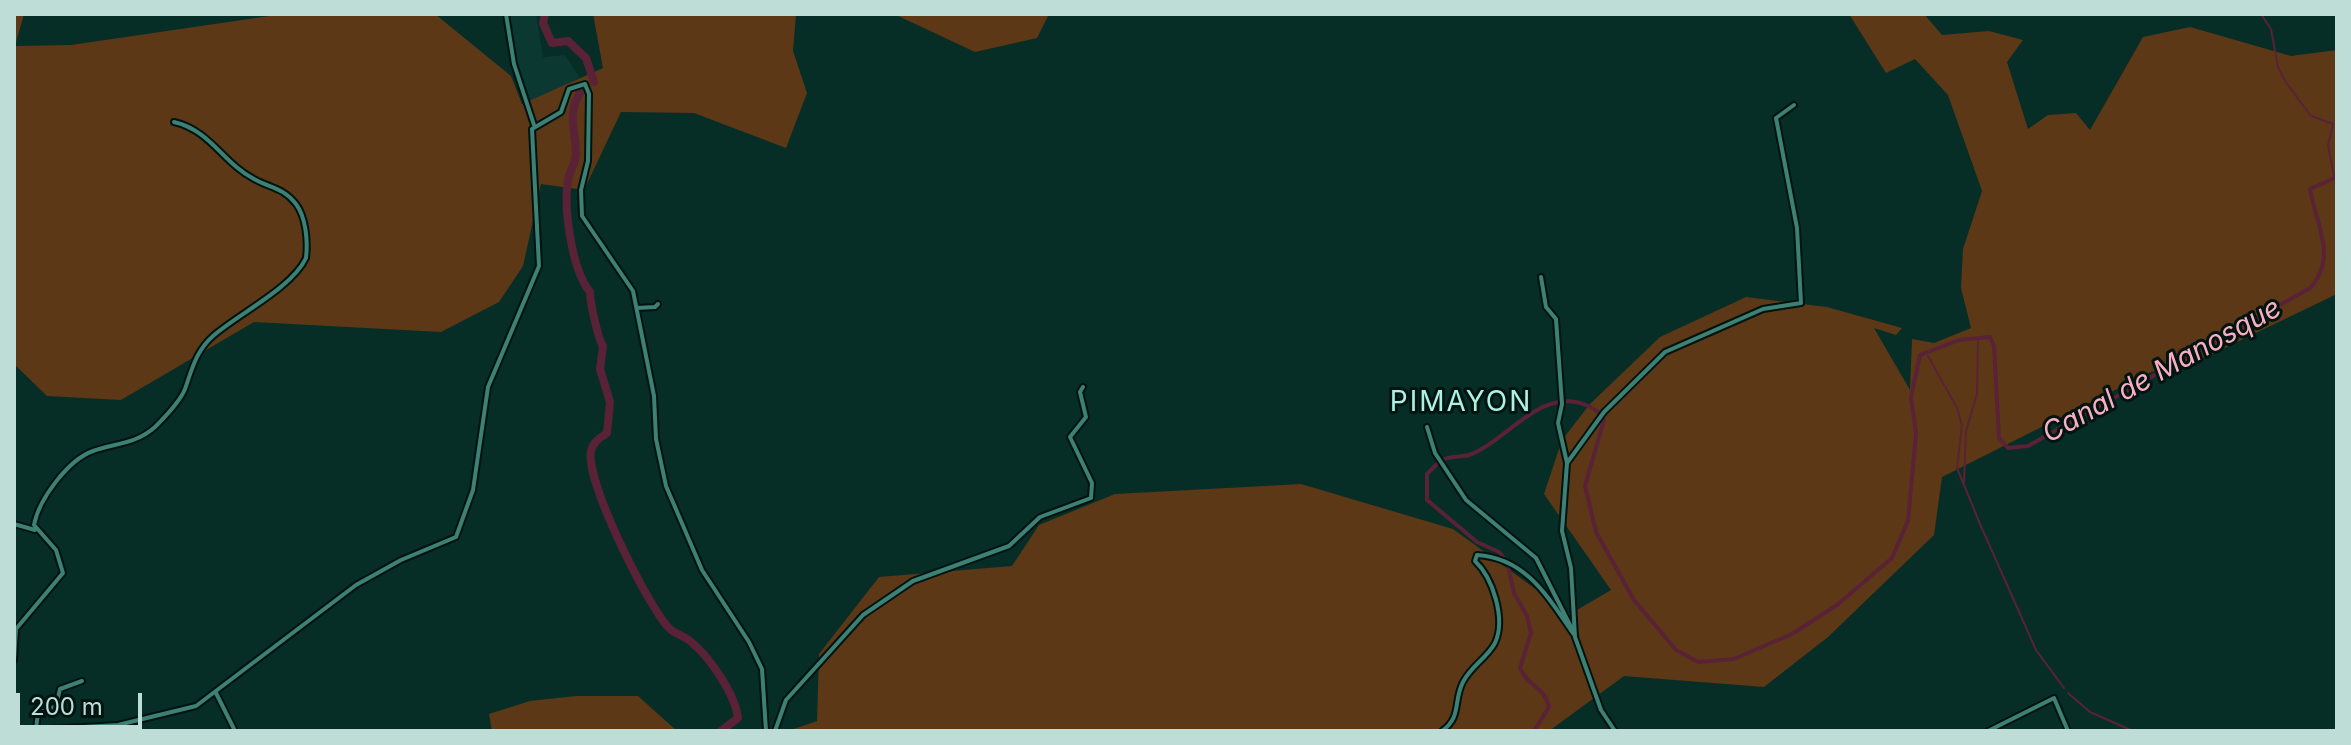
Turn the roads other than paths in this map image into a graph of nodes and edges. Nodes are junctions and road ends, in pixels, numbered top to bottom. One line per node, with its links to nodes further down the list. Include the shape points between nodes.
1 (506, 14): 4 (street, via 514,64)
2 (1794, 105): 10 (street, via 1776,120 1797,228 1801,303 1763,309 1665,352 1603,414)
3 (174, 122): 12 (street, via 200,132 252,178 290,197 301,214 306,258 276,289 209,339 189,369 181,397 153,428 76,461 49,494)
4 (534, 125): 7 (street, via 560,113 569,89 585,84 588,161 582,216 633,291); 18 (street, via 539,266 488,387 477,475 461,529 447,544 401,560 356,585)
5 (1542, 279): 10 (street, via 1546,307 1556,319 1562,402 1558,423)
6 (658, 304): 7 (street)
7 (637, 308): 23 (street, via 666,486 702,570 762,669)
8 (1083, 387): 24 (street, via 1086,417 1070,437 1092,483 1091,498 1040,517 1009,546 913,581 863,615 786,700)
9 (1427, 427): 15 (street, via 1435,453 1466,500 1536,558)
10 (1567, 463): 15 (street, via 1562,531 1571,568)
11 (14, 524): 12 (street)
12 (35, 530): 14 (street, via 56,550 63,570)
13 (14, 618): 14 (street)
14 (16, 629): 16 (street)
15 (1575, 637): 25 (street, via 1544,591 1508,561 1479,554 1474,558 1491,583 1498,631 1493,646 1463,682 1457,716); 26 (street, via 1601,710)
16 (14, 660)
17 (82, 681): 19 (street, via 60,689 56,706 38,713)
18 (216, 693): 20 (street, via 196,706); 22 (street)
19 (36, 729): 20 (street); 21 (street)
20 (106, 729)
21 (14, 731)
22 (235, 731)
23 (766, 731)
24 (775, 731)
25 (1442, 731)
26 (1615, 731)
27 (1988, 731): 28 (street, via 2054,698)
28 (2068, 731)

